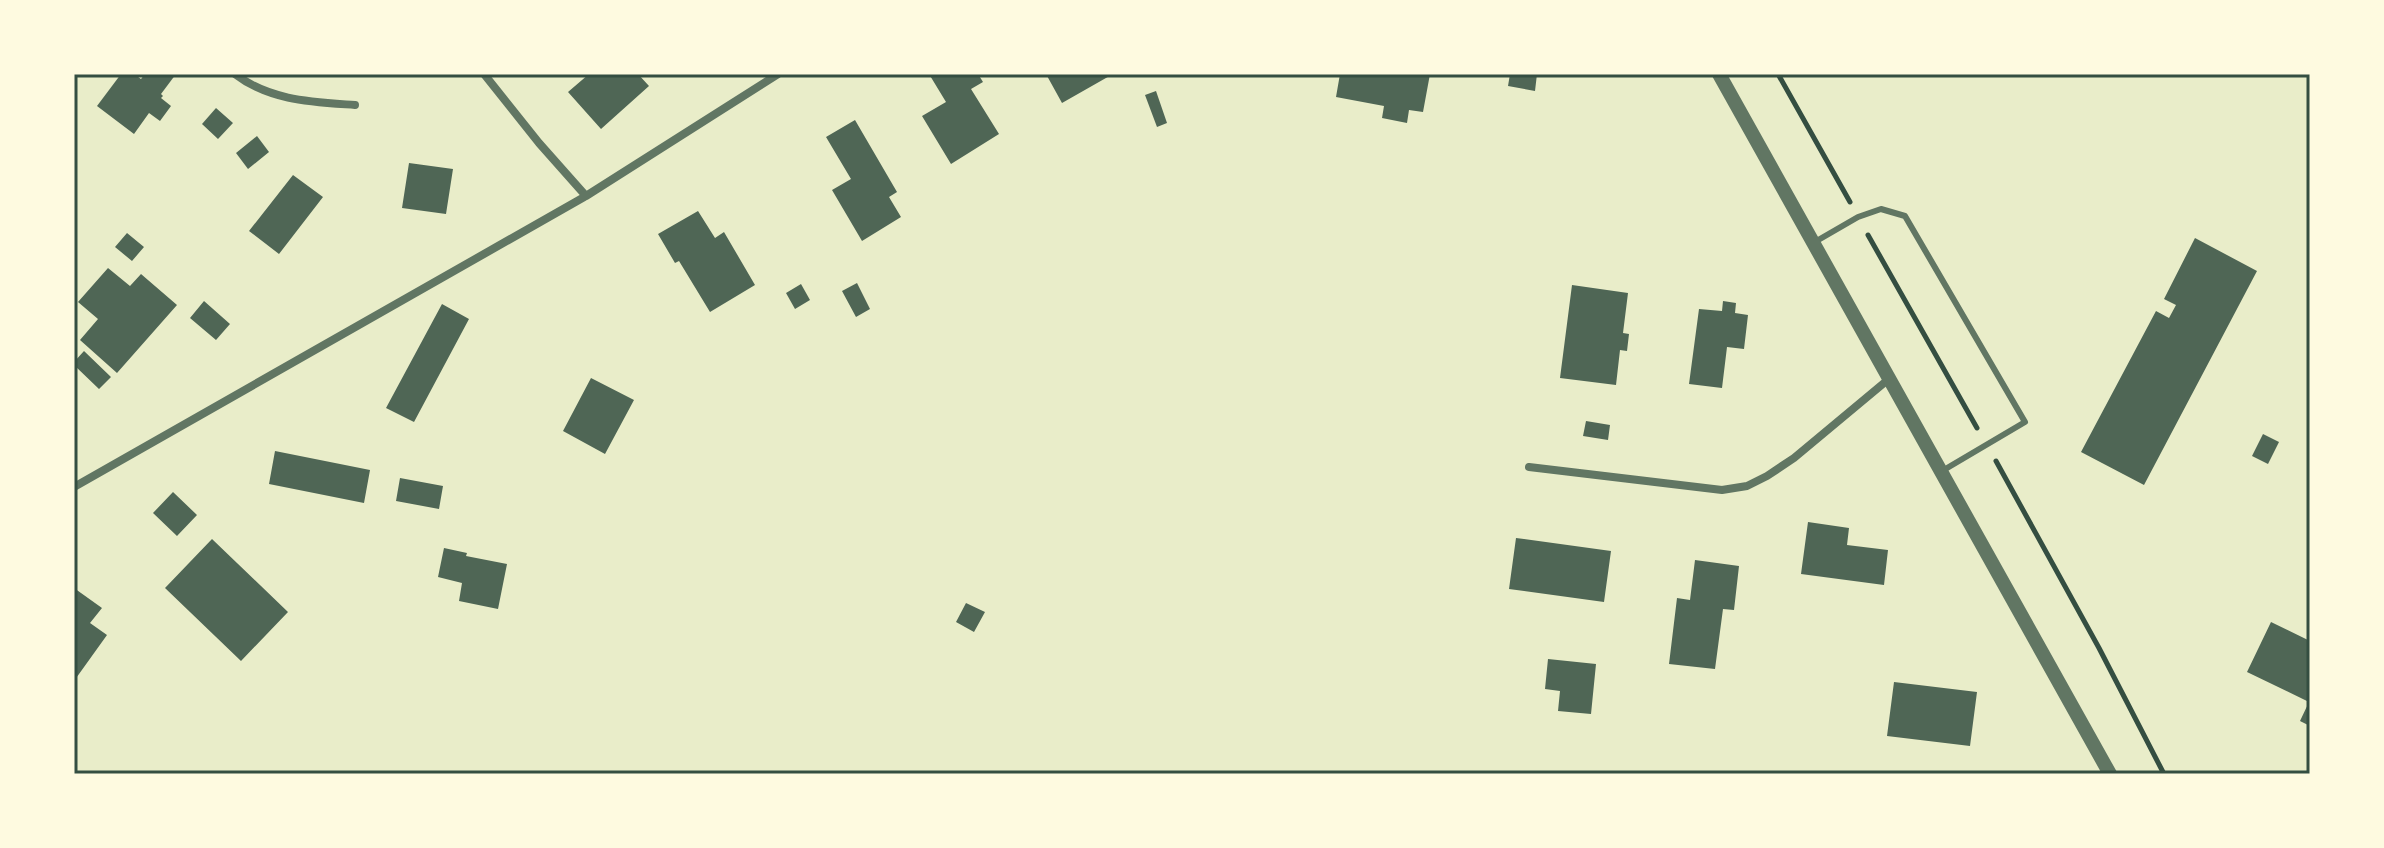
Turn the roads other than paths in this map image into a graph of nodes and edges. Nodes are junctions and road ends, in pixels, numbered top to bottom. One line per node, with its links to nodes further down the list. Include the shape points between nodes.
1 (235, 74): 5 (street, via 275,95)
2 (484, 74): 6 (street)
3 (778, 74): 6 (street)
4 (1719, 74): 7 (street)
5 (355, 105)
6 (586, 196): 11 (street)
7 (1813, 243): 8 (street); 10 (lane, via 1881,209 1905,216 2025,422)
8 (1890, 378): 9 (street, via 1794,458 1747,486 1722,490); 10 (street)
9 (1529, 467)
10 (1942, 471): 12 (street)
11 (74, 487)
12 (2110, 774)

